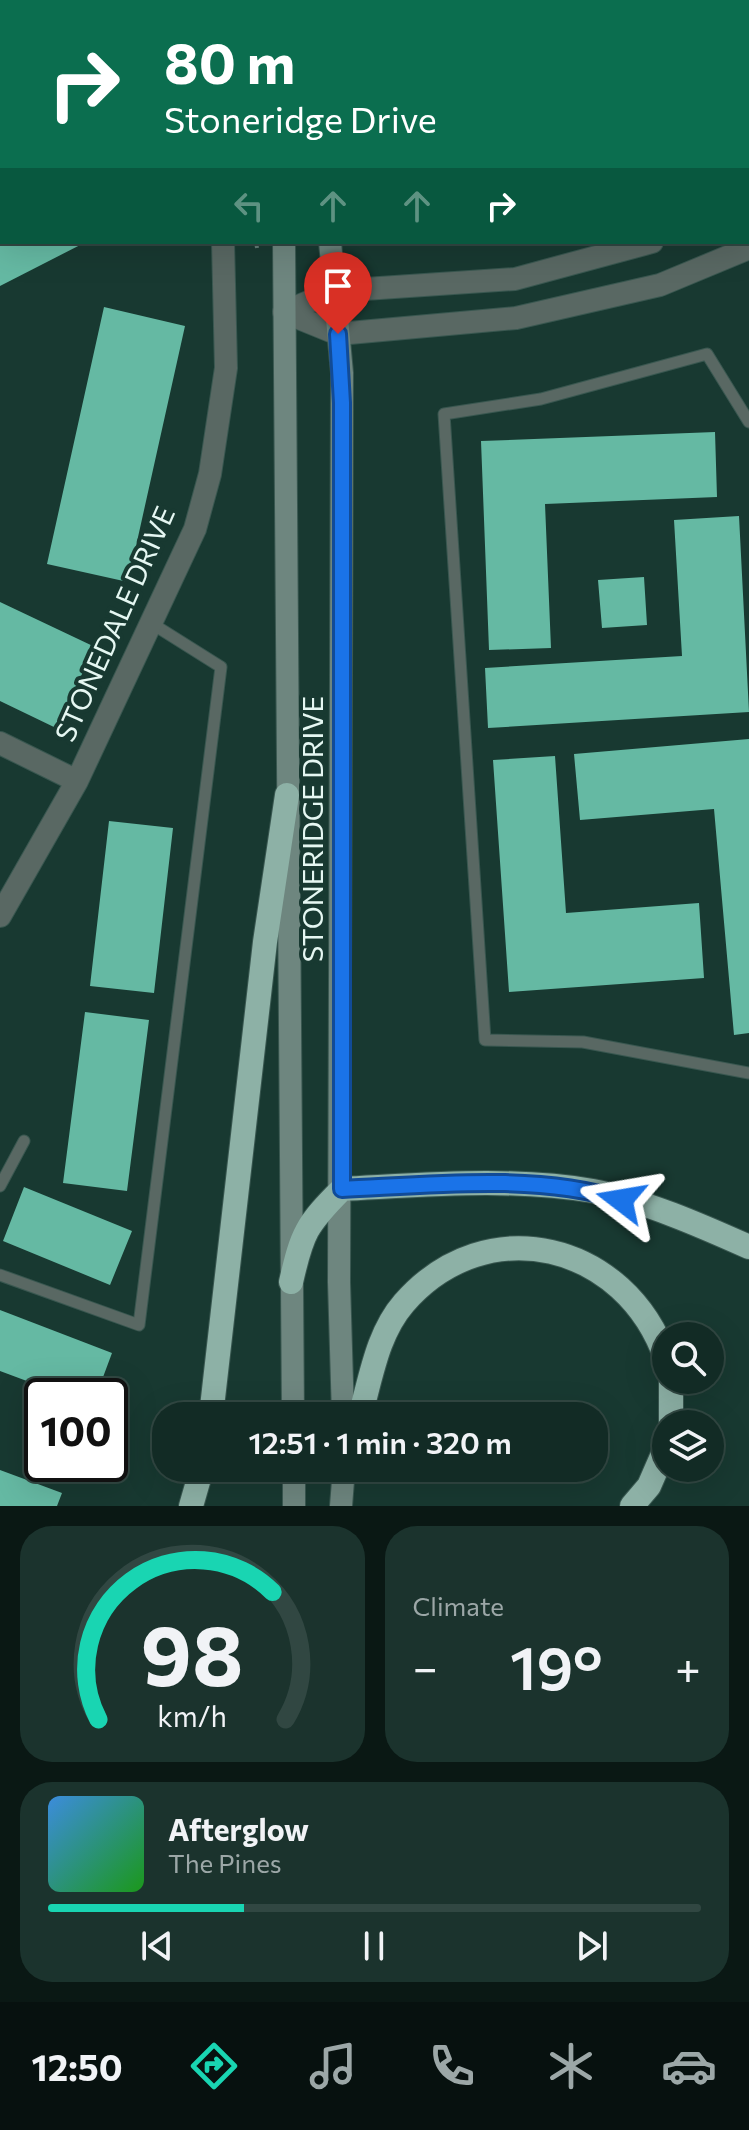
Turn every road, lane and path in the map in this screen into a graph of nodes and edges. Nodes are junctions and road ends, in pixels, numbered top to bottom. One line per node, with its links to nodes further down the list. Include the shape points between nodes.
1 (223, 244): 10 (street, STONEDALE DRIVE, via 226,368 216,446 195,529)
2 (284, 244): 7 (main road, STONERIDGE DRIVE)
3 (330, 244): 6 (main road, STONERIDGE DRIVE)
4 (645, 244): 6 (street, via 515,279)
5 (749, 249): 8 (street, via 660,285 590,303 516,318)
6 (335, 291): 7 (street); 8 (main road, STONERIDGE DRIVE)
7 (284, 312): 8 (street); 13 (main road, STONERIDGE DRIVE)
8 (338, 334): 18 (main road, STONERIDGE DRIVE)
9 (749, 422): 15 (lane, via 707,354 541,399 444,414 485,1040 583,1042)
10 (151, 623): 12 (street, STONEDALE DRIVE); 20 (lane, via 221,667 139,1325)
11 (0, 743): 12 (street)
12 (77, 781): 14 (street, STONEDALE DRIVE)
13 (287, 795): 21 (main road, STONERIDGE DRIVE); 23 (highway)
14 (0, 916)
15 (749, 1073)
16 (24, 1141): 17 (lane)
17 (0, 1186)
18 (342, 1189): 19 (highway, via 523,1185 595,1192); 21 (highway, via 301,1238); 25 (main road, STONERIDGE DRIVE)
19 (749, 1247)
20 (0, 1275)
21 (291, 1282): 24 (main road, STONERIDGE DRIVE)
22 (652, 1326): 26 (highway, via 633,1297 600,1271 563,1255 496,1249 464,1258 429,1277 402,1305 381,1340)
23 (213, 1402)
24 (293, 1402)
25 (343, 1402)
26 (364, 1402)
27 (652, 1479): 34 (highway)
28 (198, 1482): 31 (highway)
29 (294, 1482): 32 (main road)
30 (343, 1482): 33 (main road)
31 (191, 1506)
32 (294, 1506)
33 (341, 1506)
34 (632, 1506)

